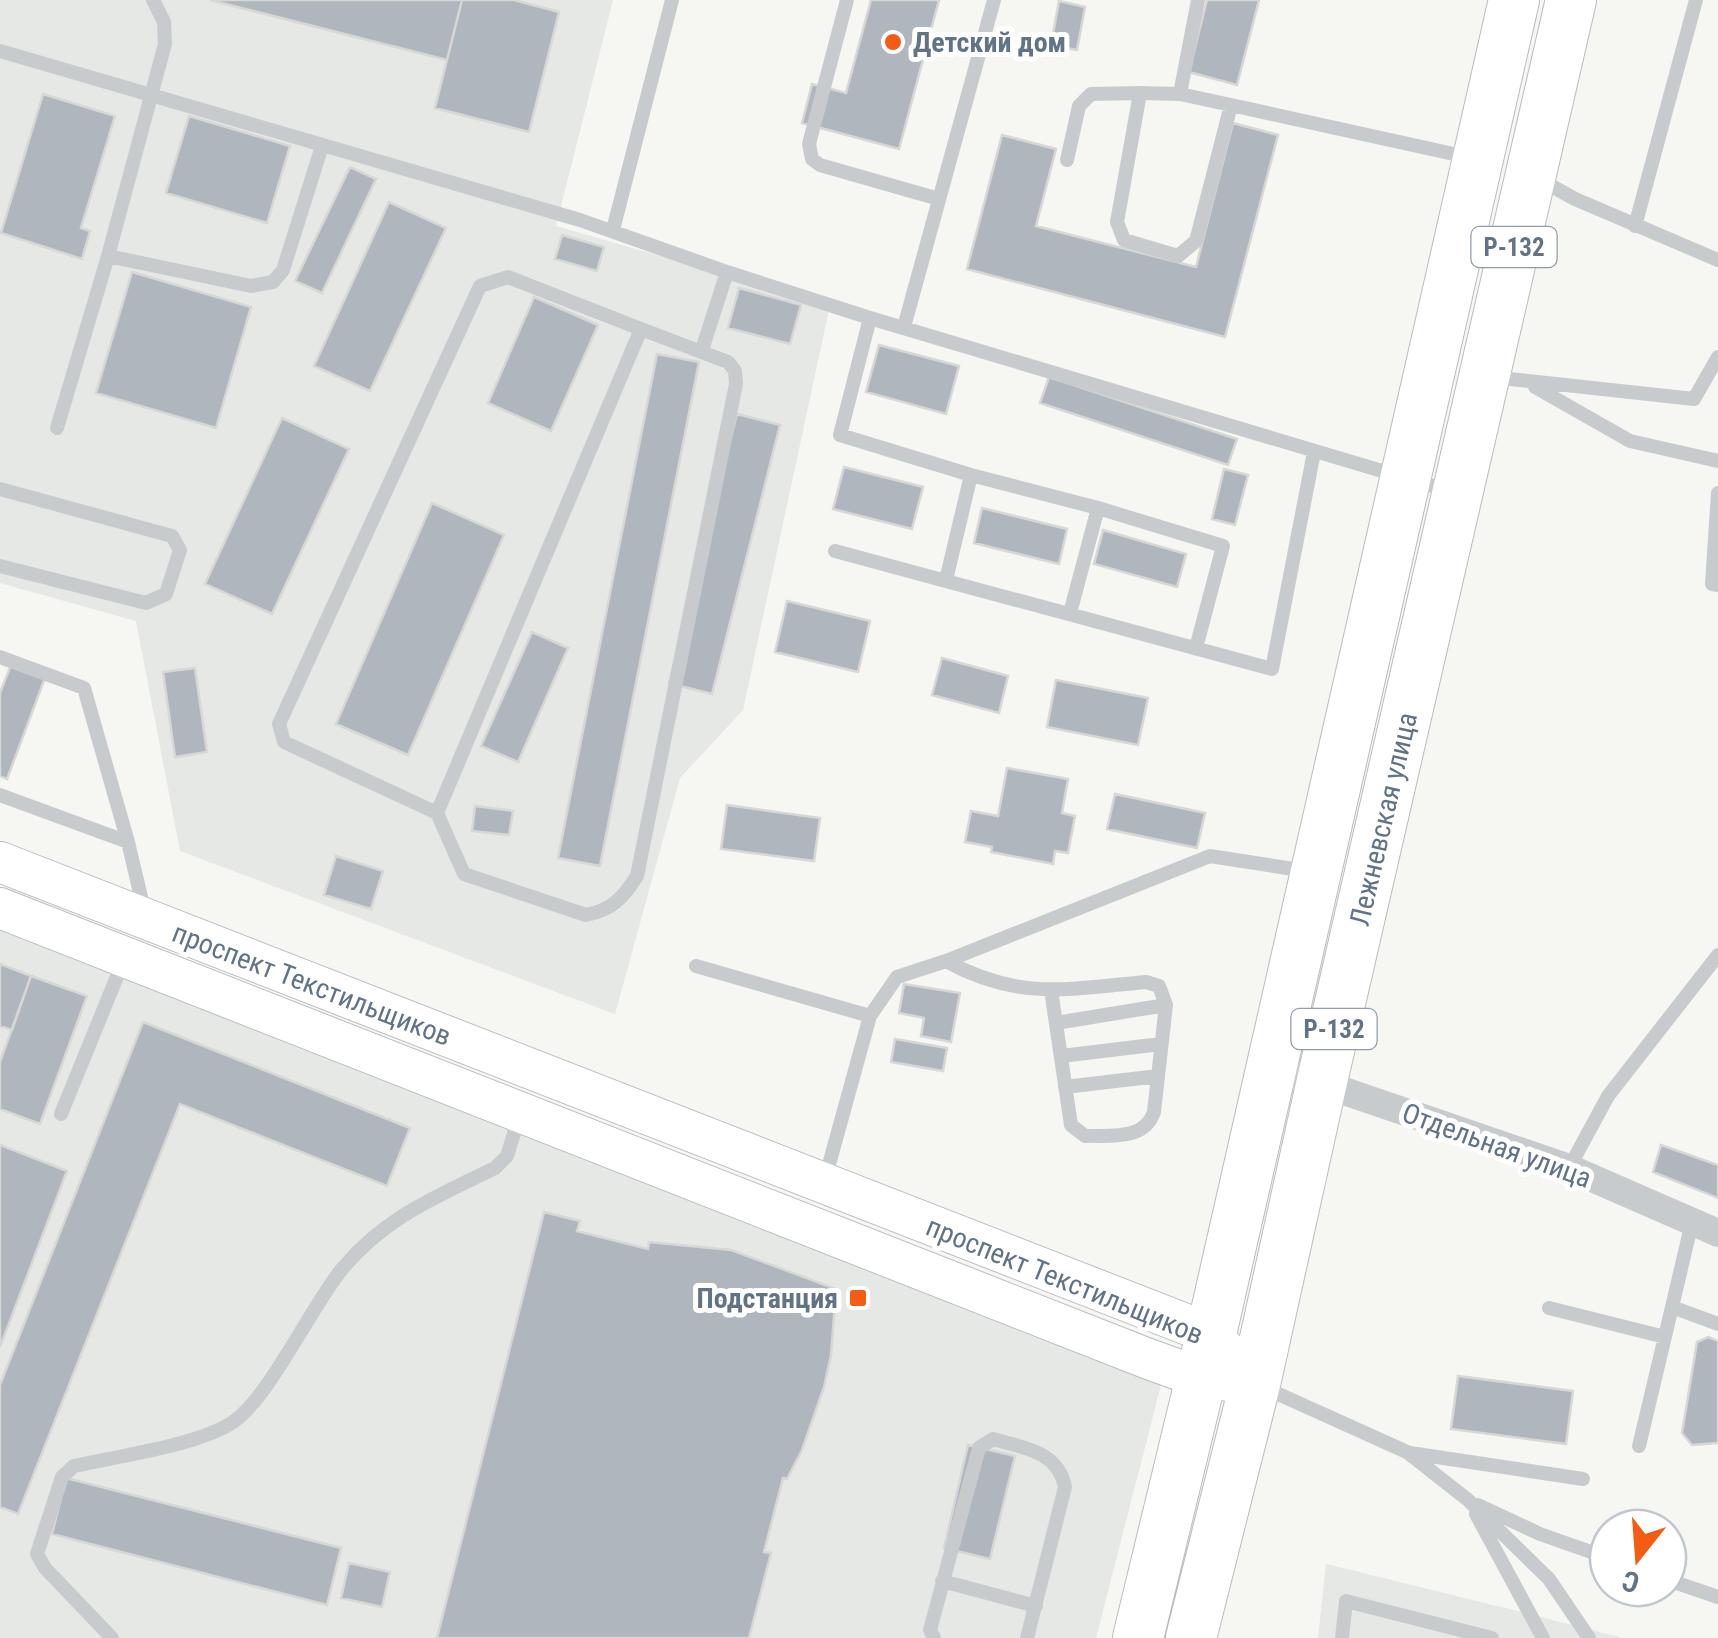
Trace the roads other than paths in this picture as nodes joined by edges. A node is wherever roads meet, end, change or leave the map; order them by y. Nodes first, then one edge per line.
1 (153, 0) edge
2 (671, 0) edge
3 (847, 0) edge
4 (994, 0) edge
5 (1198, 0) edge
6 (1514, 0) edge
7 (1571, 0) edge
8 (1696, 0) edge
9 (0, 51) edge
10 (1140, 93) junction
11 (152, 94) junction
12 (1180, 94) junction
13 (1231, 105) junction
14 (322, 146) junction
15 (1067, 160) dead end
16 (1478, 160) junction
17 (1531, 174) junction
18 (939, 199) junction
19 (1635, 226) junction
20 (613, 230) junction
21 (108, 256) junction
22 (1718, 260) edge
23 (727, 272) junction
24 (870, 318) junction
25 (904, 327) junction
26 (640, 329) junction
27 (702, 350) junction
28 (1718, 357) edge
29 (1506, 379) junction
30 (57, 428) dead end
31 (1314, 452) junction
32 (1718, 460) edge
33 (971, 475) junction
34 (1406, 478) junction
35 (0, 489) edge
36 (1718, 493) edge
37 (1459, 494) junction
38 (1098, 508) junction
39 (835, 550) dead end
40 (0, 566) edge
41 (946, 580) junction
42 (1718, 585) edge
43 (1070, 613) junction
44 (1196, 648) junction
45 (0, 657) edge
46 (0, 795) edge
47 (437, 813) junction
48 (128, 842) junction
49 (0, 862) edge
50 (1314, 872) junction
51 (0, 908) edge
52 (146, 919) junction
53 (1718, 955) edge
54 (125, 956) junction
55 (946, 961) junction
56 (696, 966) dead end
57 (1051, 990) junction
58 (1166, 1004) junction
59 (870, 1016) junction
60 (1056, 1024) junction
61 (1161, 1044) junction
62 (1061, 1056) junction
63 (1272, 1066) junction
64 (1158, 1076) junction
65 (1322, 1081) junction
66 (1065, 1088) junction
67 (520, 1113) junction
68 (61, 1114) dead end
69 (1569, 1168) junction
70 (823, 1184) junction
71 (1705, 1228) edge
72 (1672, 1307) junction
73 (1549, 1308) dead end
74 (1718, 1324) edge
75 (1665, 1337) junction
76 (1206, 1356) junction
77 (1255, 1384) junction
78 (1639, 1446) dead end
79 (1407, 1452) junction
80 (1582, 1478) dead end
81 (1468, 1500) junction
82 (1588, 1551) edge
83 (942, 1581) junction
84 (1688, 1587) edge
85 (1718, 1597) edge
86 (1036, 1606) junction
87 (112, 1638) edge
88 (934, 1638) edge
89 (1027, 1638) edge
90 (1138, 1638) edge
91 (1191, 1638) edge
92 (1342, 1638) edge
93 (1492, 1638) edge
94 (1543, 1638) edge
95 (1590, 1638) edge

1 - 11 lane
2 - 20 lane
3 - 18 lane
4 - 18 lane
5 - 12 lane
6 - 16 highway, Лежневская улица / Р-132
7 - 17 highway, Лежневская улица / Р-132
8 - 19 lane
9 - 11 lane
10 - 12 lane
10 - 13 lane
10 - 15 lane
11 - 14 lane
11 - 21 lane
12 - 13 lane
13 - 16 lane
14 - 20 lane
14 - 21 lane
16 - 34 highway, Лежневская улица / Р-132
17 - 19 lane
17 - 29 highway, Лежневская улица / Р-132
18 - 25 lane
19 - 22 lane
20 - 23 lane
21 - 30 lane
23 - 24 lane
23 - 27 lane
24 - 25 lane
24 - 33 lane
25 - 31 lane
26 - 27 lane
26 - 47 lane
26 - 47 lane
27 - 47 lane
28 - 29 lane
29 - 32 lane
29 - 37 highway, Лежневская улица / Р-132
31 - 34 lane
31 - 44 lane
33 - 38 lane
33 - 41 lane
34 - 37 lane
34 - 50 highway, Лежневская улица / Р-132
35 - 40 lane
36 - 42 lane
37 - 65 highway, Лежневская улица / Р-132
38 - 43 lane
38 - 44 lane
39 - 41 lane
41 - 43 lane
43 - 44 lane
45 - 48 lane
46 - 48 lane
48 - 52 lane
49 - 52 main road, проспект Текстильщиков
50 - 55 lane
50 - 63 highway, Лежневская улица / Р-132
51 - 54 main road, проспект Текстильщиков
52 - 70 main road, проспект Текстильщиков
53 - 69 lane
54 - 67 main road, проспект Текстильщиков
54 - 68 lane
55 - 57 lane
55 - 59 lane
56 - 59 lane
57 - 58 lane
57 - 60 lane
58 - 60 lane
58 - 61 lane
59 - 70 lane
60 - 62 lane
61 - 62 lane
61 - 64 lane
62 - 66 lane
63 - 65 street, Отдельная улица
63 - 76 highway, Лежневская улица / Р-132
64 - 66 lane
64 - 66 lane
65 - 69 street, Отдельная улица
65 - 77 highway, Лежневская улица / Р-132
67 - 76 main road, проспект Текстильщиков
67 - 87 lane
69 - 71 street, Отдельная улица
70 - 76 main road, проспект Текстильщиков
71 - 72 lane
72 - 74 lane
72 - 75 lane
73 - 75 lane
75 - 78 lane
76 - 77 main road, проспект Текстильщиков
76 - 90 highway, Лежневская улица / Р-132
77 - 79 lane
77 - 91 highway, Лежневская улица / Р-132
79 - 80 lane
79 - 81 lane
81 - 82 lane
81 - 94 lane
81 - 95 lane
83 - 86 lane
83 - 86 lane
83 - 88 lane
84 - 85 lane
86 - 89 lane
92 - 93 lane

